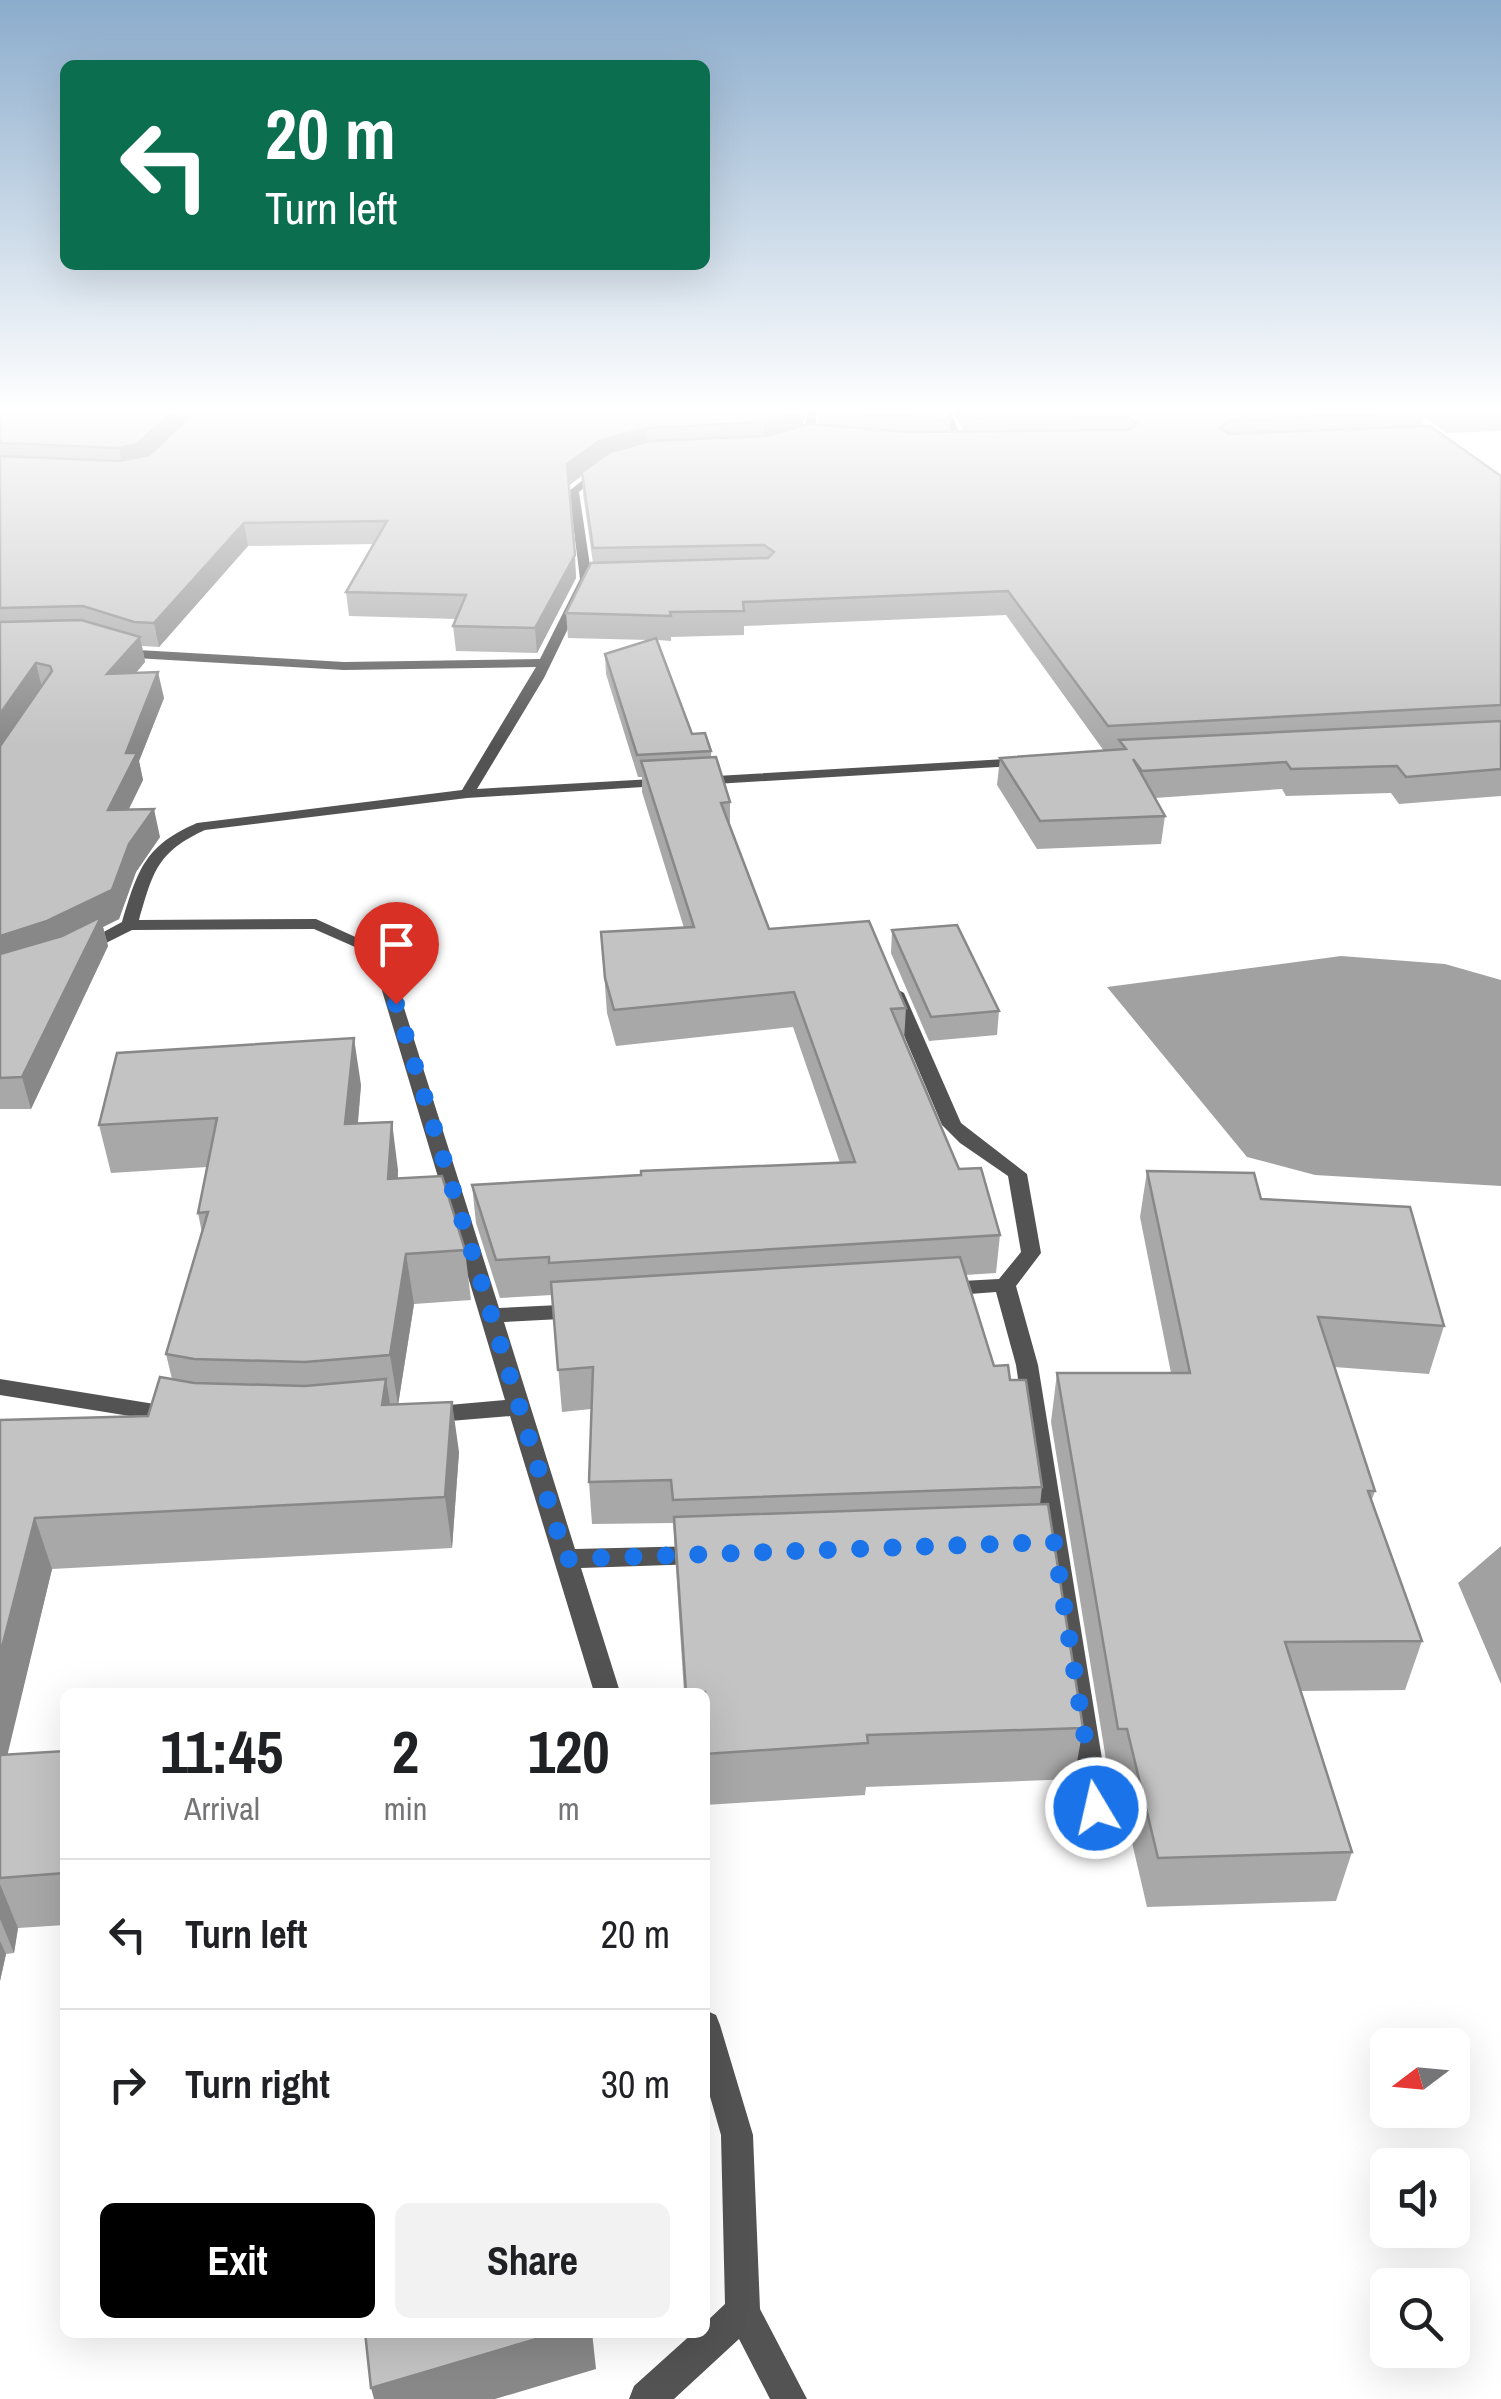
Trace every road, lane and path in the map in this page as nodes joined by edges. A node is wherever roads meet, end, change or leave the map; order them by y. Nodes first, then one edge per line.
1 (578, 522) edge
2 (115, 641) edge
3 (544, 663) junction
4 (1036, 762) edge
5 (467, 794) junction
6 (129, 925) junction
7 (62, 958) edge
8 (886, 972) edge
9 (1005, 1285) junction
10 (926, 1290) edge
11 (610, 1309) edge
12 (491, 1316) junction
13 (0, 1388) edge
14 (519, 1407) junction
15 (408, 1416) edge
16 (189, 1418) edge
17 (722, 1554) edge
18 (566, 1559) junction
19 (606, 1688) edge
20 (1096, 1808) dead end
21 (710, 2042) edge
22 (743, 2312) junction
23 (647, 2399) edge
24 (789, 2399) edge

1 - 3 street
2 - 3 street
3 - 5 street
4 - 5 street
5 - 6 street
6 - 7 street
6 - 12 street
8 - 9 street
9 - 10 street
9 - 20 street
11 - 12 street
12 - 14 street
13 - 16 street
14 - 15 street
14 - 18 street
17 - 18 street
18 - 19 street
21 - 22 street
22 - 23 street
22 - 24 street

